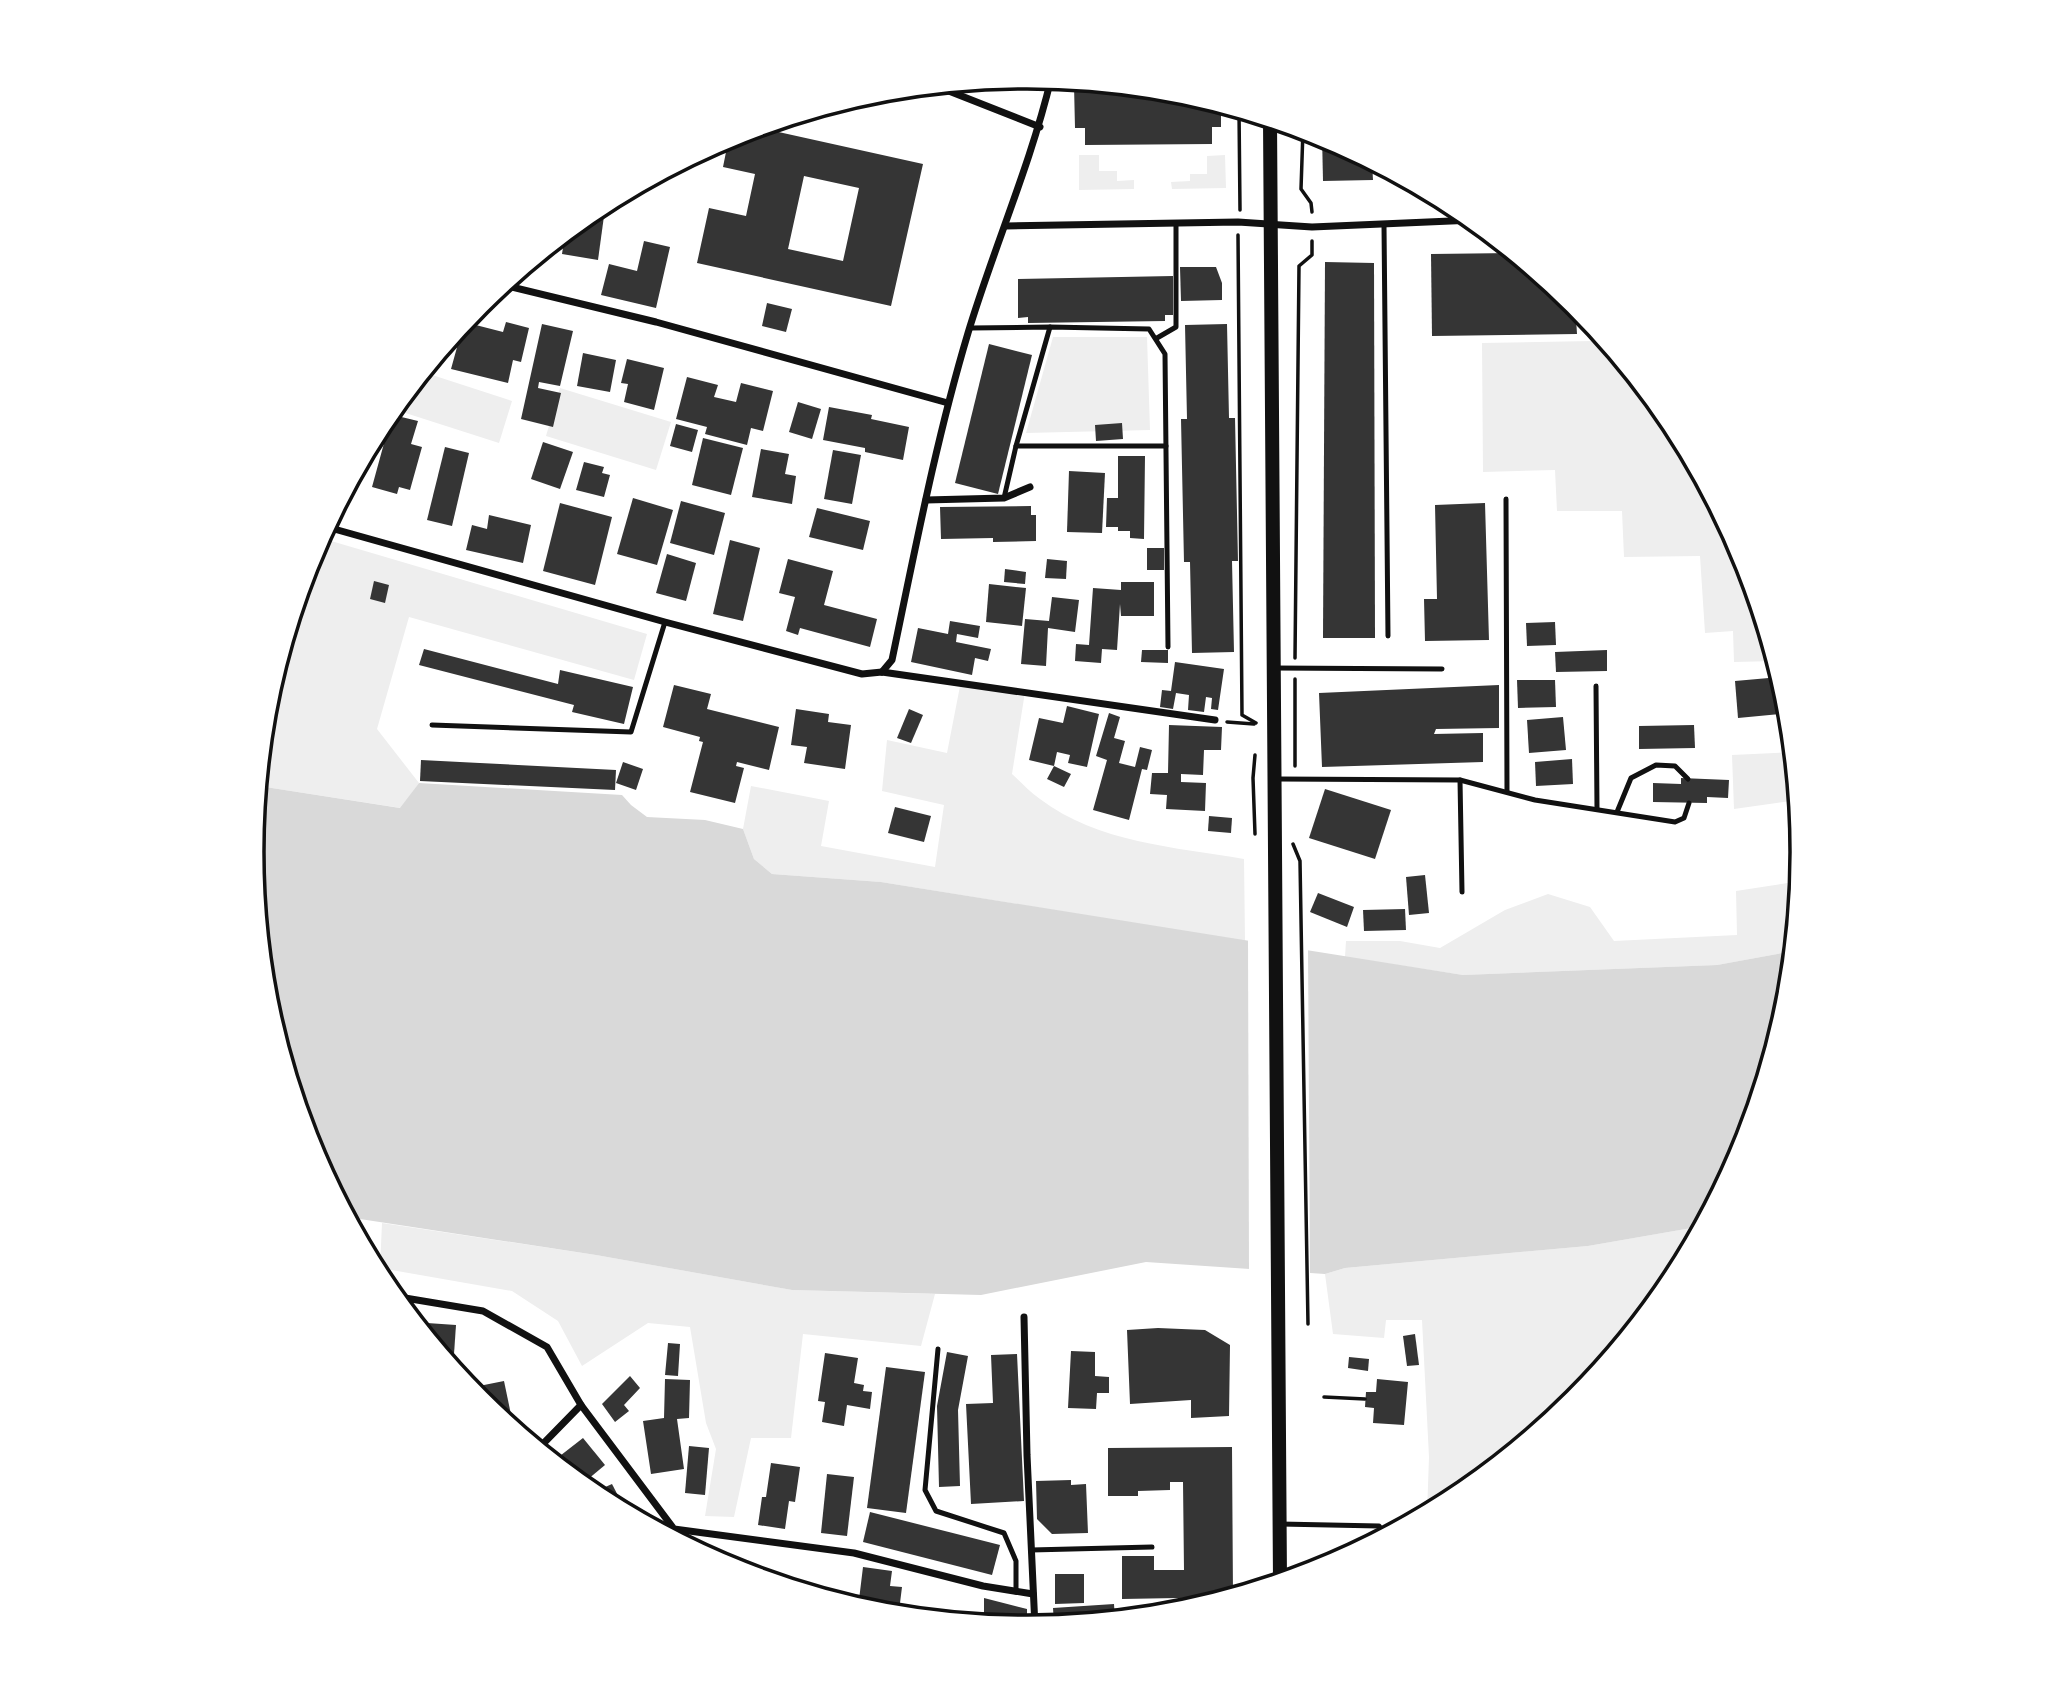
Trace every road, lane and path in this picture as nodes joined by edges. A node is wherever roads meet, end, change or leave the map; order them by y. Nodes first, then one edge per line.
1 (1049, 90) edge
2 (955, 93) edge
3 (1239, 119) edge
4 (1040, 127) junction
5 (1270, 129) edge
6 (1303, 141) edge
7 (1456, 221) edge
8 (1238, 222) junction
9 (1176, 224) junction
10 (1271, 225) junction
11 (1384, 225) junction
12 (1006, 226) junction
13 (1312, 227) junction
14 (515, 288) edge
15 (1050, 327) junction
16 (970, 328) junction
17 (1157, 338) junction
18 (948, 403) junction
19 (1016, 446) junction
20 (1166, 446) junction
21 (1030, 487) dead end
22 (1004, 498) junction
23 (1506, 499) dead end
24 (926, 500) junction
25 (336, 530) edge
26 (665, 622) junction
27 (1388, 636) dead end
28 (1168, 647) dead end
29 (1274, 668) junction
30 (1295, 669) junction
31 (1442, 669) dead end
32 (882, 672) junction
33 (1596, 685) dead end
34 (1215, 720) joint
35 (432, 725) dead end
36 (1255, 751) dead end
37 (1275, 779) junction
38 (1688, 779) dead end
39 (1295, 780) junction
40 (1460, 780) junction
41 (1507, 792) junction
42 (1689, 803) dead end
43 (1597, 809) junction
44 (1616, 812) junction
45 (1293, 842) dead end
46 (1256, 844) dead end
47 (1462, 892) dead end
48 (409, 1299) edge
49 (1024, 1317) dead end
50 (1308, 1324) dead end
51 (938, 1349) dead end
52 (1324, 1397) dead end
53 (1365, 1399) dead end
54 (580, 1405) junction
55 (544, 1443) edge
56 (1280, 1524) junction
57 (673, 1528) edge
58 (1381, 1528) edge
59 (676, 1529) edge
60 (1152, 1547) dead end
61 (1031, 1550) junction
62 (1280, 1572) edge
63 (1016, 1592) junction
64 (1032, 1594) junction
65 (1034, 1616) edge

1 - 4 street
2 - 4 street
3 - 8 path
4 - 12 street
5 - 10 main road
6 - 13 path
7 - 11 street
8 - 9 street
8 - 10 street
8 - 34 path
9 - 12 street
9 - 17 lane
10 - 13 street
10 - 29 main road
11 - 13 street
11 - 27 lane
12 - 16 street
13 - 30 path
14 - 18 street
15 - 16 lane
15 - 17 lane
15 - 19 lane
16 - 18 street
17 - 20 lane
18 - 24 street
19 - 20 lane
19 - 22 lane
20 - 28 lane
21 - 22 street
22 - 24 street
23 - 41 lane
24 - 32 street
25 - 26 street
26 - 32 street
26 - 35 lane
29 - 30 lane
29 - 37 main road
30 - 31 lane
30 - 39 path
32 - 34 street
33 - 43 lane
36 - 46 path
37 - 39 lane
37 - 56 main road
38 - 44 lane
39 - 40 lane
40 - 41 lane
40 - 47 lane
41 - 43 lane
42 - 44 lane
43 - 44 lane
45 - 50 path
48 - 54 street
49 - 61 street
51 - 63 lane
52 - 53 path
54 - 55 street
54 - 57 street
56 - 58 lane
56 - 62 main road
59 - 63 street
60 - 61 lane
61 - 64 street
63 - 64 street
64 - 65 street

